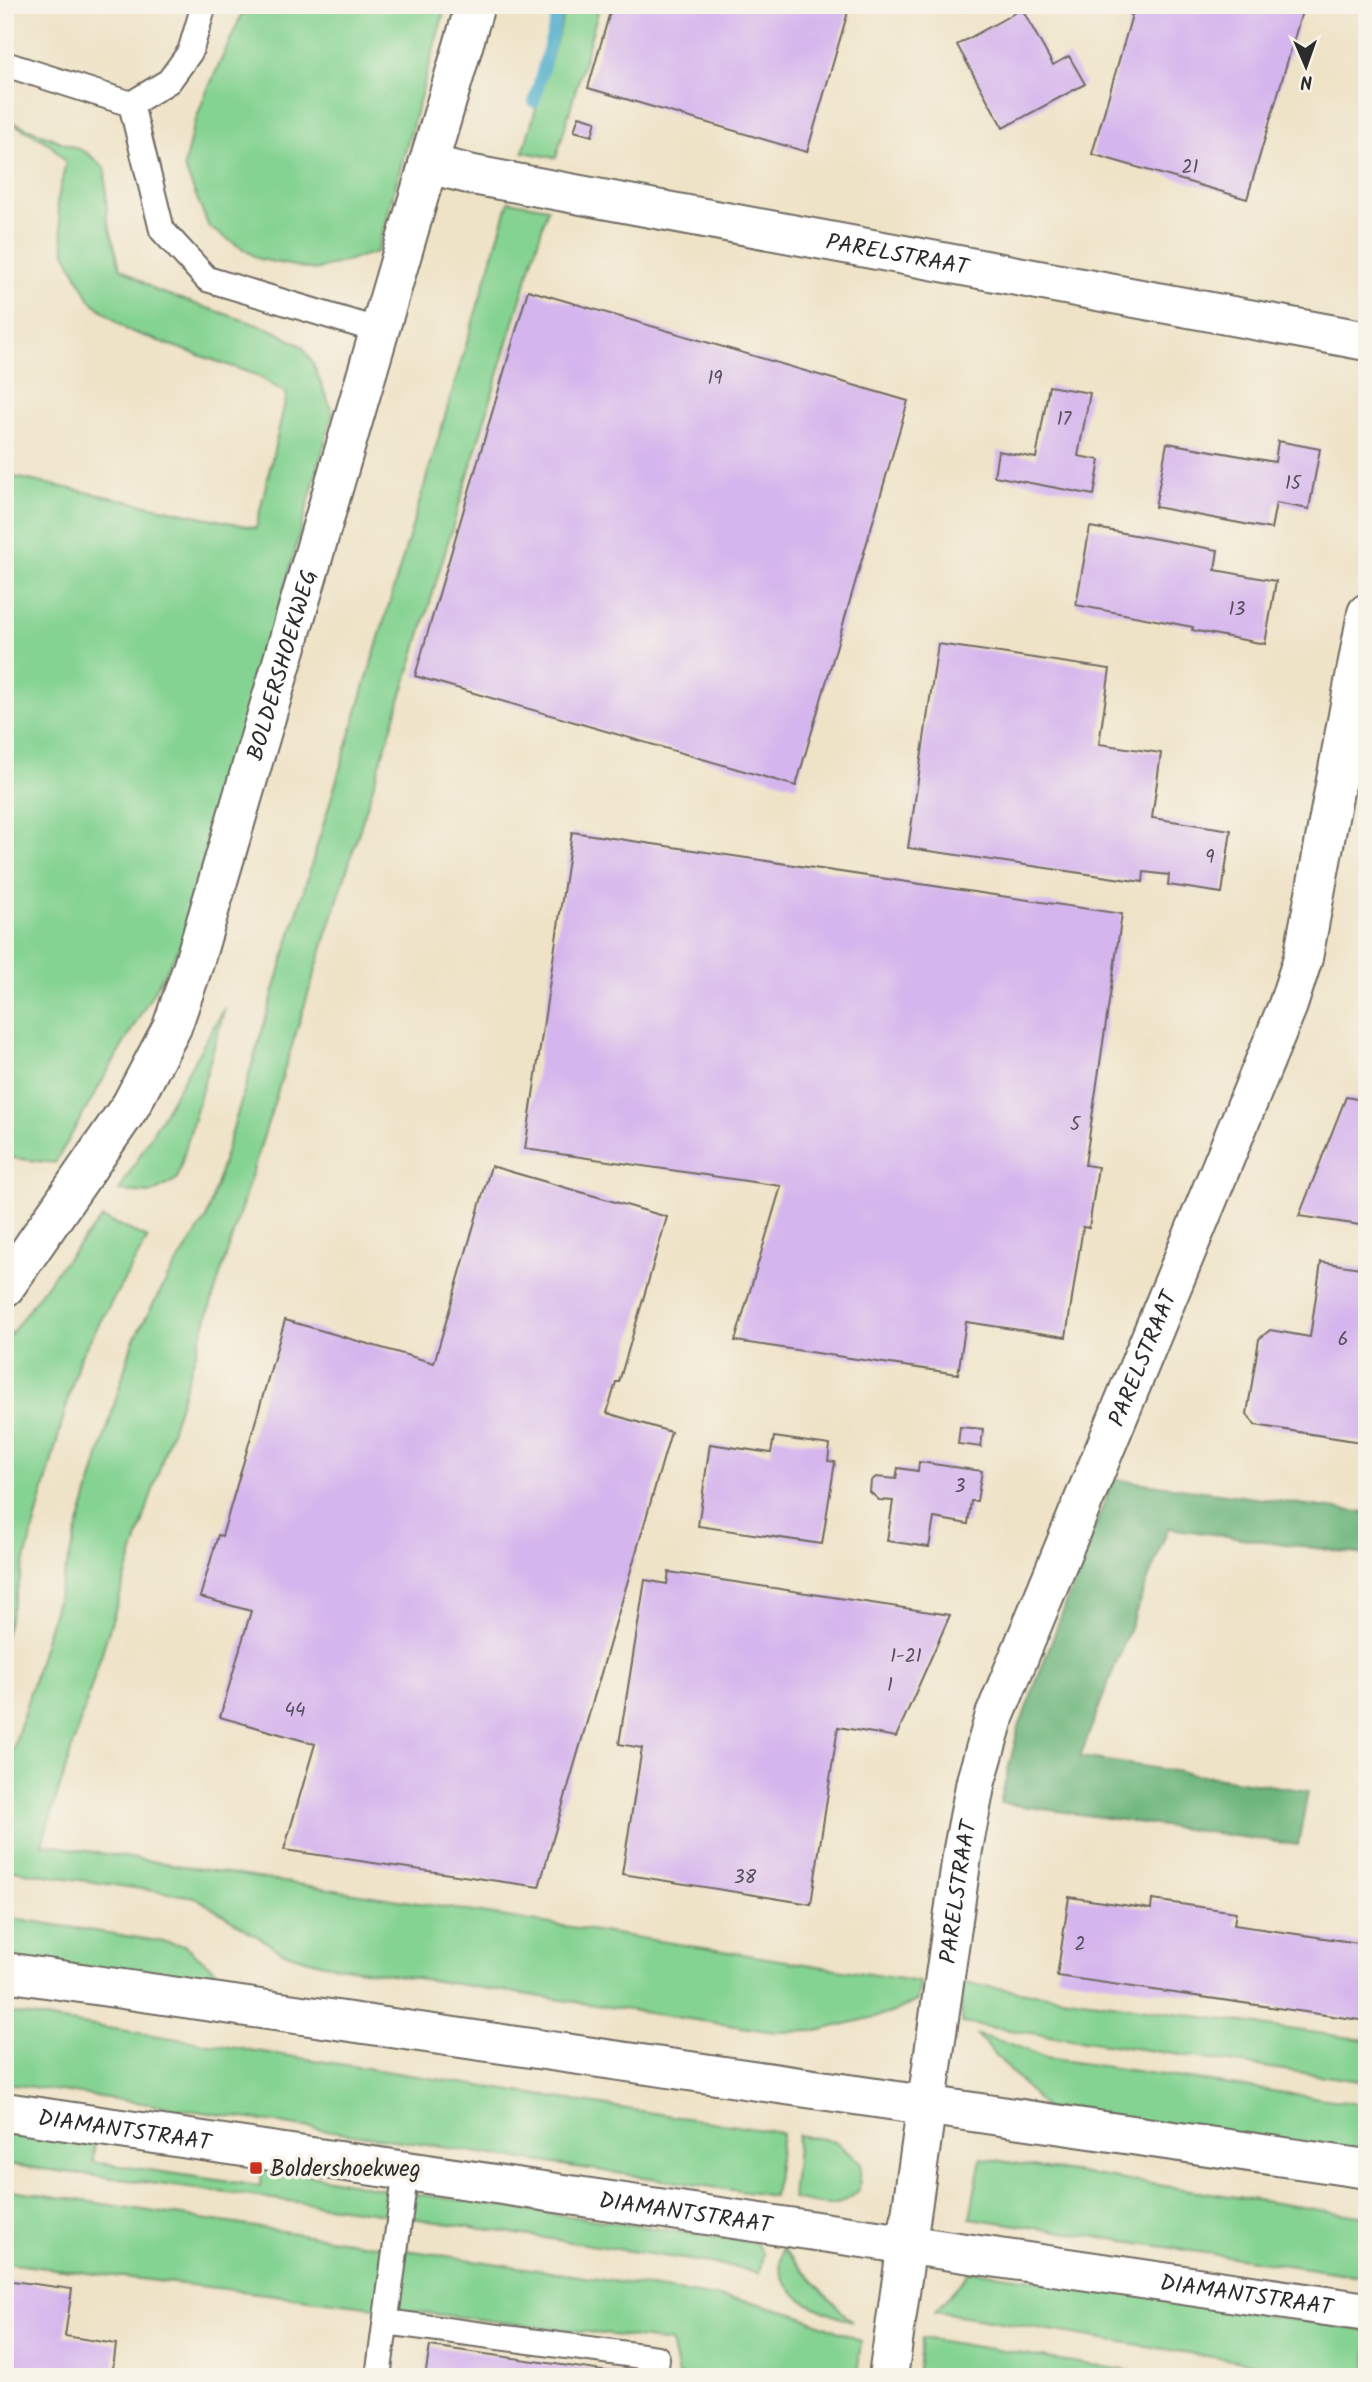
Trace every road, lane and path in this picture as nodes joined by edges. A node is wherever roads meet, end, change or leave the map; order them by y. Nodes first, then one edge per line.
1 (204, 5) edge
2 (475, 5) edge
3 (5, 64) edge
4 (131, 103) junction
5 (428, 164) junction
6 (380, 331) junction
7 (1367, 341) edge
8 (1367, 613) edge
9 (5, 1287) edge
10 (5, 1972) edge
11 (926, 2104) junction
12 (5, 2112) edge
13 (1367, 2169) edge
14 (407, 2170) junction
15 (907, 2244) junction
16 (1367, 2312) edge
17 (386, 2322) junction
18 (378, 2377) edge
19 (655, 2377) edge
20 (888, 2377) edge

1 - 4 lane
2 - 5 street, BOLDERSHOEKWEG
3 - 4 lane
4 - 6 lane
5 - 6 street, BOLDERSHOEKWEG
5 - 7 street, PARELSTRAAT
6 - 9 street, BOLDERSHOEKWEG
8 - 11 street, PARELSTRAAT
10 - 11 street
11 - 13 street
11 - 15 street, PARELSTRAAT
12 - 14 street, DIAMANTSTRAAT
14 - 15 street, DIAMANTSTRAAT
14 - 17 lane
15 - 16 street, DIAMANTSTRAAT
15 - 20 street, PARELSTRAAT
17 - 18 lane
17 - 19 lane

